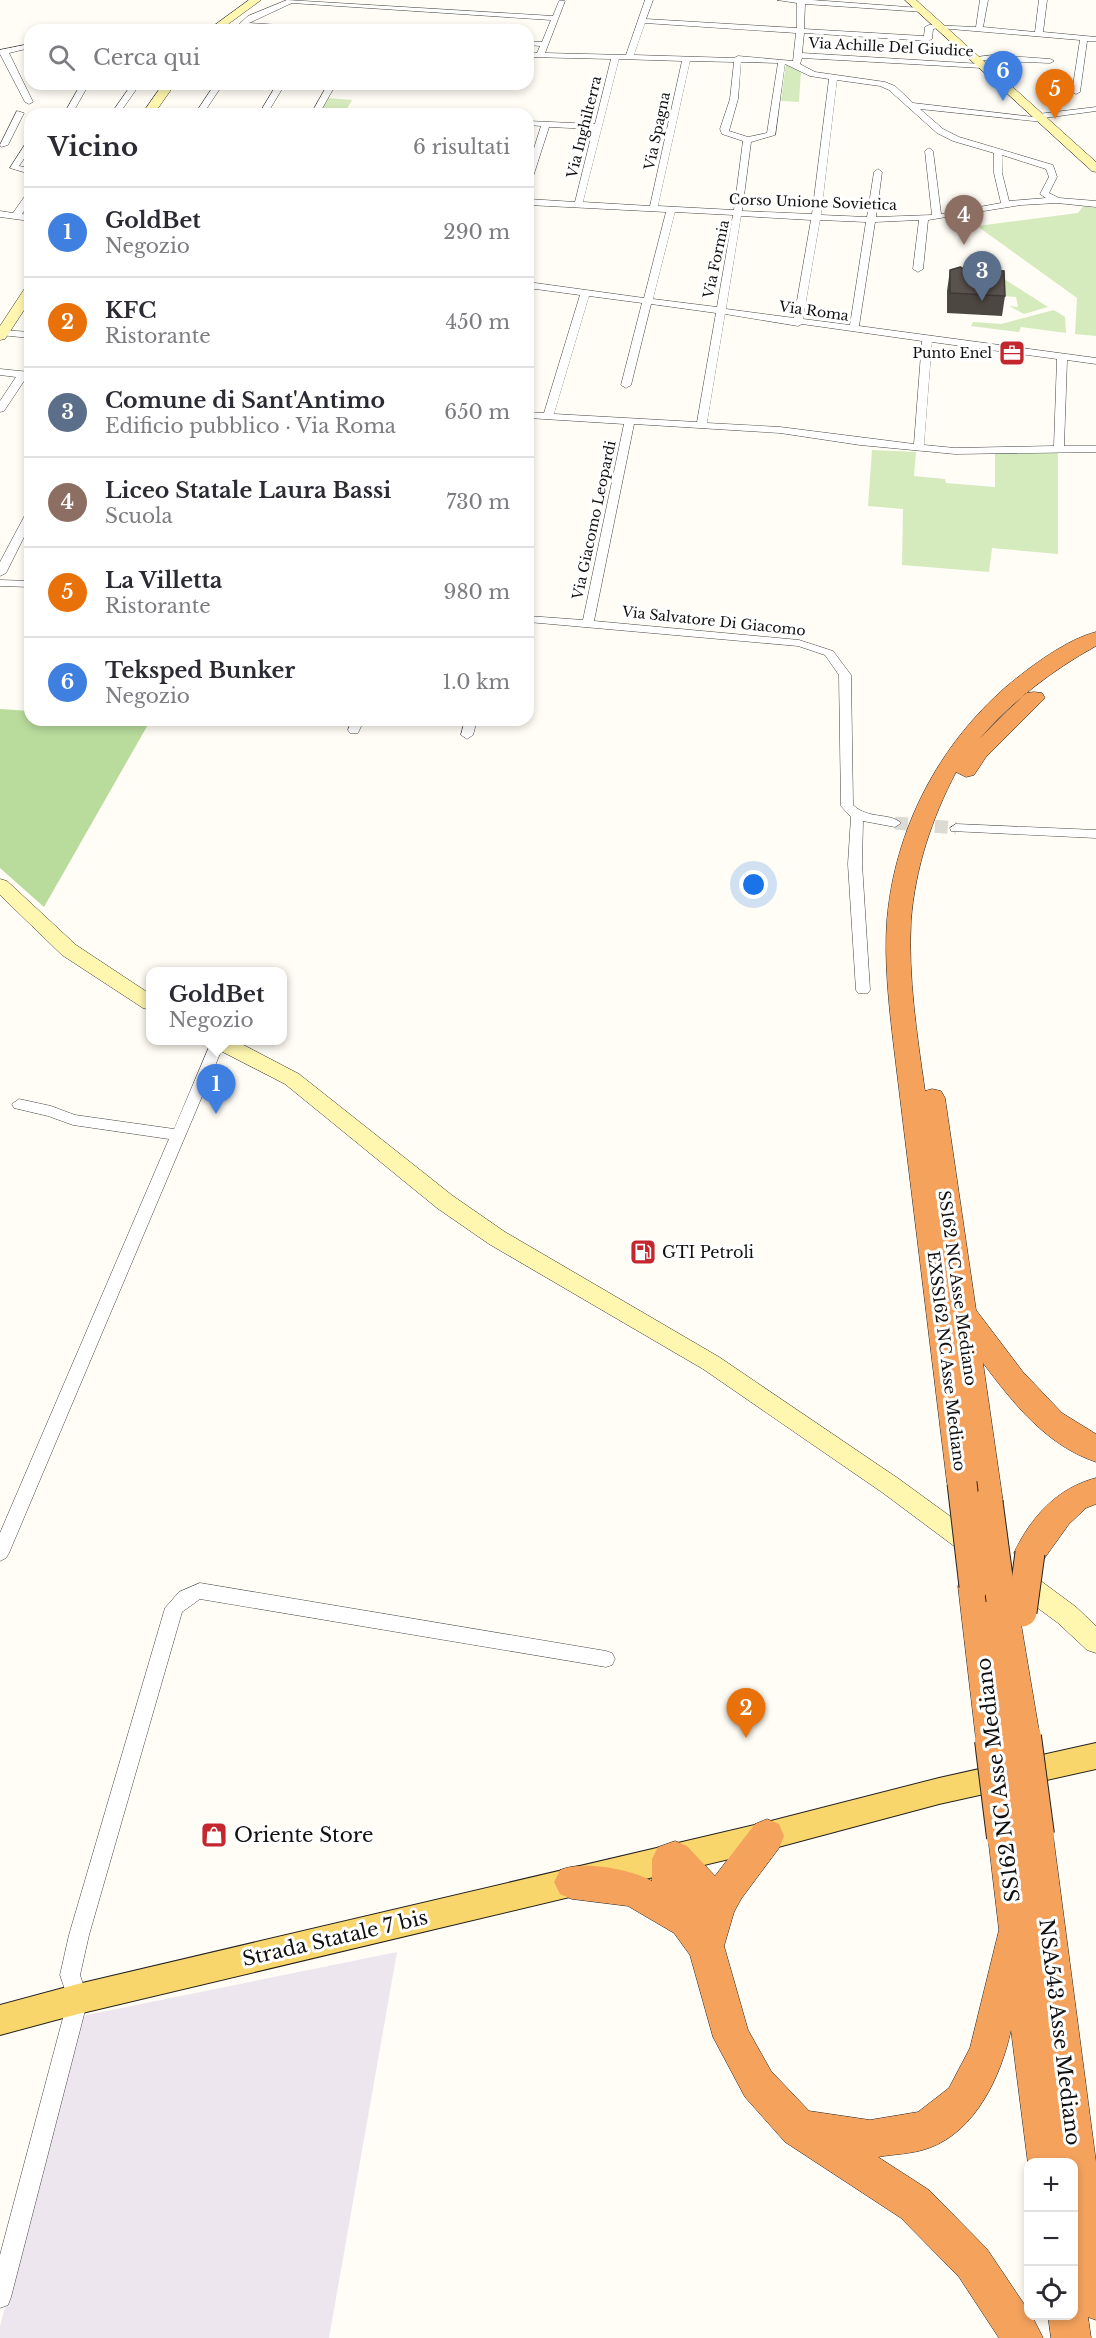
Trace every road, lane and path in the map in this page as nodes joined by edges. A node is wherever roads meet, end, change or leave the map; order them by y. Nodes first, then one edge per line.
1 (256, 0) edge
2 (292, 0) edge
3 (649, 0) edge
4 (781, 0) edge
5 (910, 0) edge
6 (984, 0) edge
7 (1043, 0) edge
8 (801, 1) edge
9 (562, 3) dead end
10 (921, 10) junction
11 (554, 18) junction
12 (642, 21) junction
13 (222, 24) edge
14 (244, 24) edge
15 (939, 26) junction
16 (980, 29) junction
17 (801, 30) junction
18 (1039, 33) junction
19 (1084, 38) junction
20 (1096, 39) edge
21 (534, 43) edge
22 (544, 44) junction
23 (1020, 45) junction
24 (24, 47) edge
25 (2, 52) edge
26 (798, 55) junction
27 (534, 56) edge
28 (540, 56) junction
29 (616, 56) junction
30 (630, 56) junction
31 (687, 57) junction
32 (738, 58) junction
33 (782, 61) junction
34 (1050, 61) dead end
35 (978, 62) junction
36 (796, 66) junction
37 (833, 79) junction
38 (82, 90) edge
39 (132, 90) edge
40 (165, 90) edge
41 (215, 90) edge
42 (277, 90) edge
43 (329, 90) edge
44 (1076, 92) dead end
45 (29, 102) dead end
46 (910, 105) junction
47 (71, 108) edge
48 (119, 108) edge
49 (152, 108) edge
50 (203, 108) edge
51 (267, 108) edge
52 (318, 108) edge
53 (1096, 109) edge
54 (20, 113) dead end
55 (1040, 118) junction
56 (534, 123) edge
57 (546, 124) junction
58 (598, 127) junction
59 (747, 140) junction
60 (16, 145) edge
61 (929, 150) dead end
62 (998, 152) junction
63 (534, 161) edge
64 (1096, 168) edge
65 (24, 170) edge
66 (878, 172) dead end
67 (1057, 200) junction
68 (534, 202) edge
69 (24, 204) edge
70 (1096, 204) edge
71 (1006, 205) junction
72 (578, 206) junction
73 (653, 210) junction
74 (671, 210) junction
75 (740, 213) junction
76 (0, 214) edge
77 (16, 216) junction
78 (24, 217) edge
79 (937, 217) junction
80 (816, 218) junction
81 (924, 218) junction
82 (870, 220) junction
83 (918, 269) dead end
84 (534, 288) edge
85 (585, 293) junction
86 (24, 300) edge
87 (646, 302) junction
88 (720, 310) junction
89 (798, 323) junction
90 (854, 330) junction
91 (1, 334) edge
92 (24, 334) edge
93 (927, 339) junction
94 (1062, 356) junction
95 (1096, 361) edge
96 (0, 372) edge
97 (24, 374) edge
98 (24, 378) edge
99 (627, 385) dead end
100 (0, 409) edge
101 (534, 416) edge
102 (548, 417) junction
103 (630, 422) junction
104 (701, 426) junction
105 (919, 448) junction
106 (1059, 449) junction
107 (1096, 449) edge
108 (24, 527) edge
109 (0, 573) edge
110 (0, 583) edge
111 (24, 584) edge
112 (534, 620) edge
113 (588, 624) junction
114 (1096, 638) edge
115 (1096, 654) edge
116 (469, 726) edge
117 (467, 735) dead end
118 (968, 751) junction
119 (857, 816) junction
120 (895, 823) tunnel mouth
121 (956, 828) tunnel mouth
122 (1096, 834) edge
123 (0, 885) edge
124 (863, 990) dead end
125 (146, 999) edge
126 (215, 1045) edge
127 (225, 1045) edge
128 (19, 1104) dead end
129 (178, 1135) junction
130 (961, 1313) junction
131 (1096, 1449) edge
132 (962, 1483) joint
133 (1096, 1491) edge
134 (0, 1552) edge
135 (999, 1600) junction
136 (1096, 1642) edge
137 (606, 1659) dead end
138 (1008, 1739) junction
139 (1096, 1756) edge
140 (767, 1836) junction
141 (1020, 1836) junction
142 (673, 1858) junction
143 (572, 1882) junction
144 (702, 1926) junction
145 (1016, 1934) junction
146 (78, 1999) junction
147 (0, 2020) edge
148 (800, 2128) junction
149 (1046, 2158) edge
150 (0, 2297) edge
151 (1096, 2300) edge
152 (1069, 2320) edge
153 (1023, 2338) edge
154 (1071, 2338) edge

1 - 13 street
2 - 11 street
2 - 14 street
3 - 12 street
4 - 8 street
5 - 10 street
6 - 16 street
7 - 18 street
8 - 10 street
8 - 17 street
9 - 11 street
10 - 15 street
11 - 22 street
12 - 17 street
12 - 30 street
15 - 16 street
15 - 17 street
15 - 35 street
16 - 23 street
17 - 26 street
18 - 19 street
18 - 23 street
19 - 20 street
19 - 44 street
21 - 22 street
22 - 28 street
23 - 34 street
23 - 35 street, Via Achille Del Giudice
24 - 25 street
25 - 45 street
26 - 35 street, Via Achille Del Giudice
26 - 36 street
27 - 28 street
28 - 29 street
29 - 30 street
29 - 58 street, Via Inghilterra
30 - 31 street
31 - 32 street
31 - 73 street, Via Spagna
32 - 33 street
32 - 59 street
33 - 36 street
33 - 59 street
35 - 55 street
36 - 37 street
37 - 46 street
37 - 80 street
38 - 47 street
39 - 48 street
40 - 49 street
41 - 50 street
42 - 51 street
43 - 52 street
46 - 55 street
46 - 62 street
53 - 55 street
54 - 60 street
55 - 64 street
56 - 57 street
57 - 58 street
57 - 63 street
58 - 72 street, Via Inghilterra
59 - 75 street, Via Formia
60 - 65 street
61 - 79 street
62 - 67 street
62 - 71 street
66 - 82 street
67 - 70 street, Corso Unione Sovietica
67 - 71 street, Corso Unione Sovietica
68 - 72 street, Corso Unione Sovietica
69 - 77 street
71 - 79 street, Corso Unione Sovietica
72 - 73 street, Corso Unione Sovietica
73 - 74 street, Corso Unione Sovietica
74 - 75 street, Corso Unione Sovietica
74 - 87 street
75 - 80 street, Corso Unione Sovietica
75 - 88 street, Via Formia
76 - 77 street
77 - 78 street
79 - 81 street, Corso Unione Sovietica
80 - 82 street, Corso Unione Sovietica
80 - 89 street
81 - 82 street, Corso Unione Sovietica
81 - 83 street
82 - 90 street
84 - 85 street, Via Roma
85 - 87 street, Via Roma
85 - 102 street
86 - 91 street
87 - 88 street, Via Roma
87 - 99 street
88 - 89 street, Via Roma
88 - 104 street, Via Formia
89 - 90 street, Via Roma
90 - 93 street, Via Roma
91 - 92 street
93 - 94 street, Via Roma
93 - 105 street
94 - 95 street, Via Roma
94 - 106 street
96 - 97 street
98 - 100 street
101 - 102 street
102 - 103 street
103 - 104 street
103 - 113 street, Via Giacomo Leopardi
104 - 105 street
105 - 106 street
106 - 107 street
108 - 109 street
110 - 111 street
112 - 113 street, Via Salvatore Di Giacomo
113 - 119 street, Via Salvatore Di Giacomo
114 - 118 highway
115 - 118 highway
116 - 117 street
118 - 130 highway, SS162 NC Asse Mediano
118 - 132 highway, EXSS162 NC Asse Mediano
119 - 120 street
119 - 124 street
121 - 122 street
123 - 125 street
126 - 129 street
127 - 136 street
128 - 129 street
129 - 134 street
130 - 131 highway
130 - 135 highway, SS162 NC Asse Mediano, bridge
132 - 135 highway, SS162 NC Asse Mediano, bridge
133 - 135 highway, bridge
135 - 138 highway, SS162 NC Asse Mediano
135 - 138 highway, SS162 NC Asse Mediano
137 - 146 street
138 - 141 highway, SS162 NC Asse Mediano, bridge
139 - 140 main road, Strada Statale 7 bis
140 - 142 main road, Strada Statale 7 bis
140 - 144 highway
141 - 145 highway, SS162 NC Asse Mediano
141 - 151 highway, NSA543 Asse Mediano
142 - 143 main road, Strada Statale 7 bis
142 - 144 highway
143 - 144 highway
143 - 146 main road, Strada Statale 7 bis
144 - 148 highway
145 - 148 highway
145 - 149 highway, NSA543 Asse Mediano
146 - 147 main road, Strada Statale 7 bis
146 - 150 street
148 - 153 highway
152 - 154 highway

